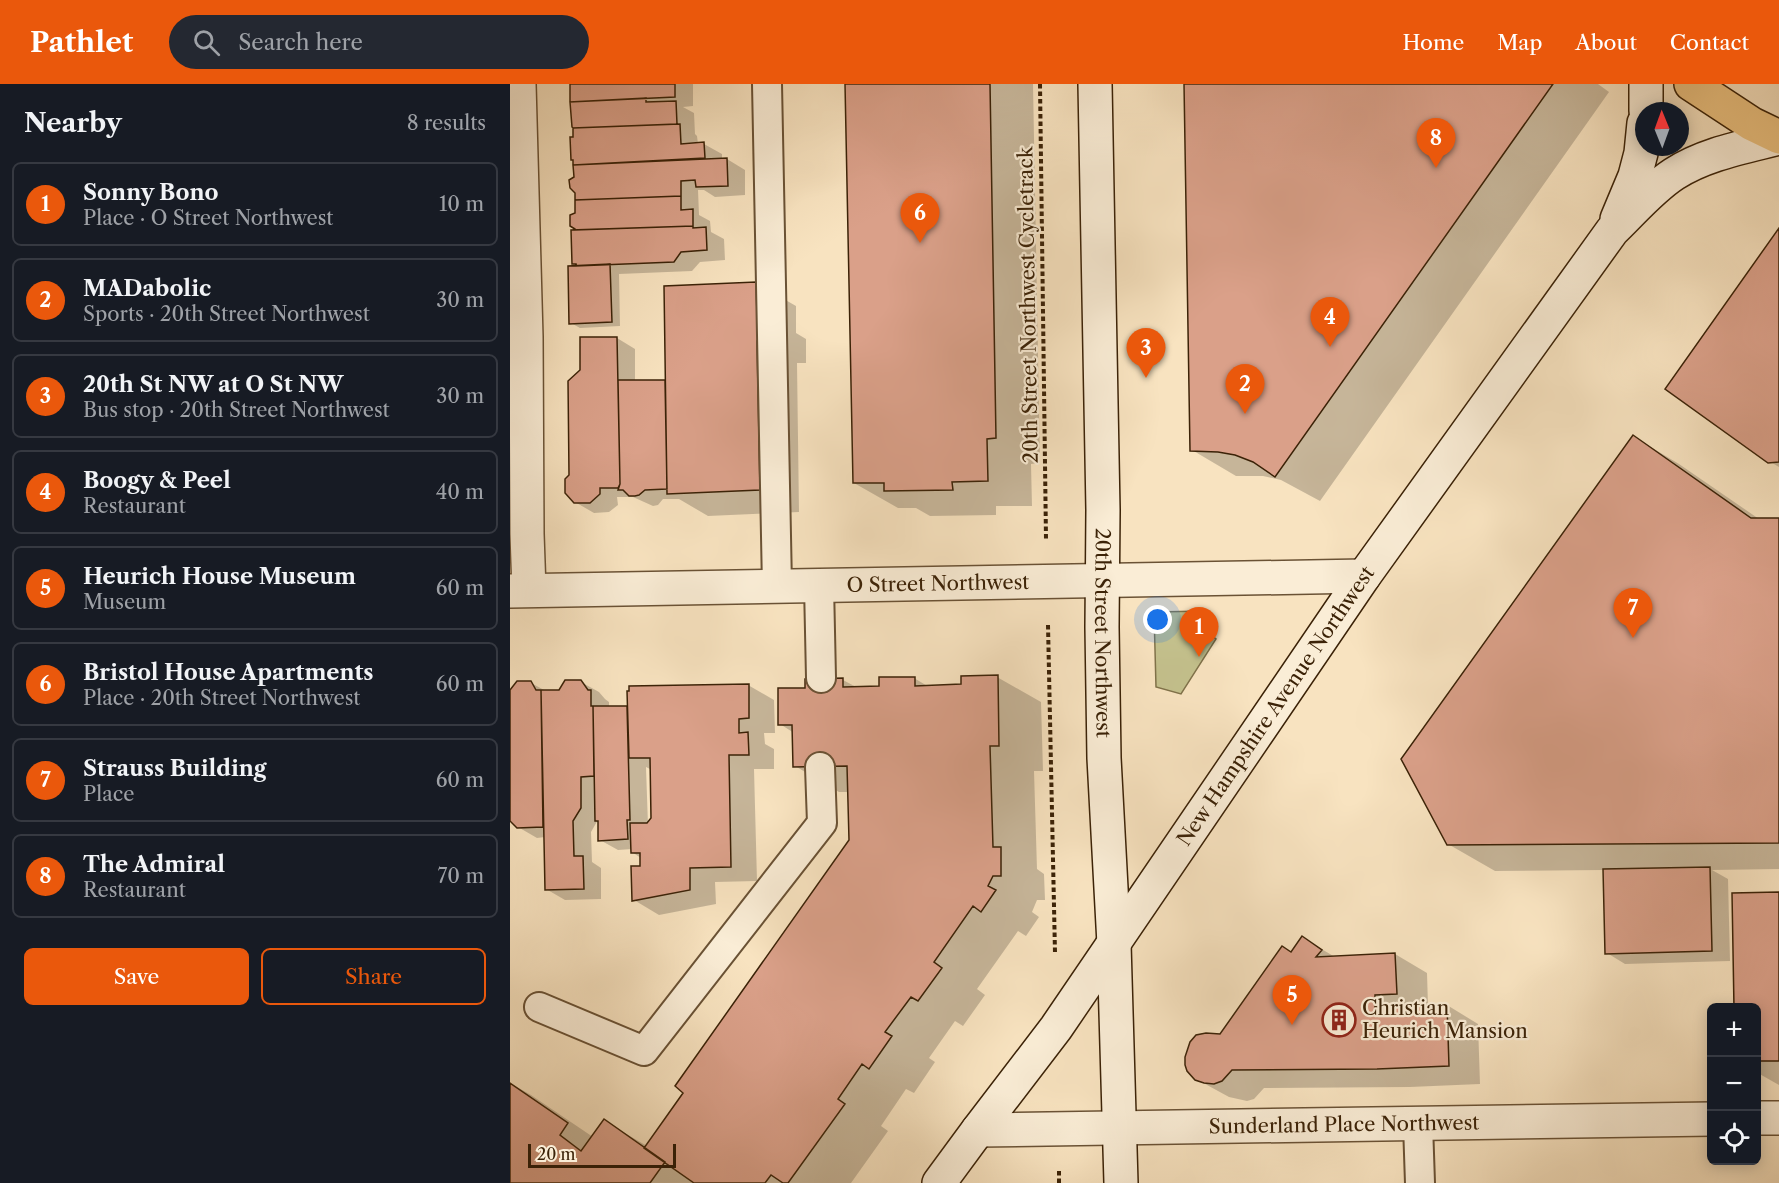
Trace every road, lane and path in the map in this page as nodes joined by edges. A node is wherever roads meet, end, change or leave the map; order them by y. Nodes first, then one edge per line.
1 (519, 84) edge
2 (767, 84) edge
3 (1040, 84) edge
4 (1095, 84) edge
5 (1646, 84) edge
6 (1691, 84) edge
7 (1646, 102) edge
8 (1779, 137) edge
9 (1640, 156) edge
10 (1612, 231) junction
11 (1046, 526) dead end
12 (1364, 576) junction
13 (1103, 580) junction
14 (819, 585) junction
15 (777, 586) junction
16 (520, 591) edge
17 (1047, 616) dead end
18 (821, 678) dead end
19 (820, 767) dead end
20 (1052, 821) dead end
21 (1114, 944) junction
22 (539, 1007) dead end
23 (1761, 1118) edge
24 (1779, 1118) edge
25 (1707, 1119) edge
26 (1418, 1124) junction
27 (1119, 1127) junction
28 (978, 1130) junction
29 (939, 1183) edge
30 (1121, 1183) edge
31 (1420, 1183) edge

1 - 16 street
2 - 15 lane
3 - 11 path, 20th Street Northwest Cycletrack
4 - 13 street, 20th Street Northwest
5 - 7 street
6 - 8 main road
8 - 10 street, New Hampshire Avenue Northwest
9 - 10 street, New Hampshire Avenue Northwest
10 - 12 street, New Hampshire Avenue Northwest
12 - 13 street, O Street Northwest
12 - 21 street, New Hampshire Avenue Northwest
13 - 14 street, O Street Northwest
13 - 21 street, 20th Street Northwest
14 - 15 street, O Street Northwest
14 - 18 lane
15 - 16 street, O Street Northwest
17 - 20 path
19 - 22 lane
21 - 27 street, 20th Street Northwest
21 - 28 street, New Hampshire Avenue Northwest
23 - 24 street
25 - 26 street, Sunderland Place Northwest
26 - 27 street, Sunderland Place Northwest
26 - 31 lane
27 - 28 street, Sunderland Place Northwest
27 - 30 street, 20th Street Northwest
28 - 29 street, New Hampshire Avenue Northwest

